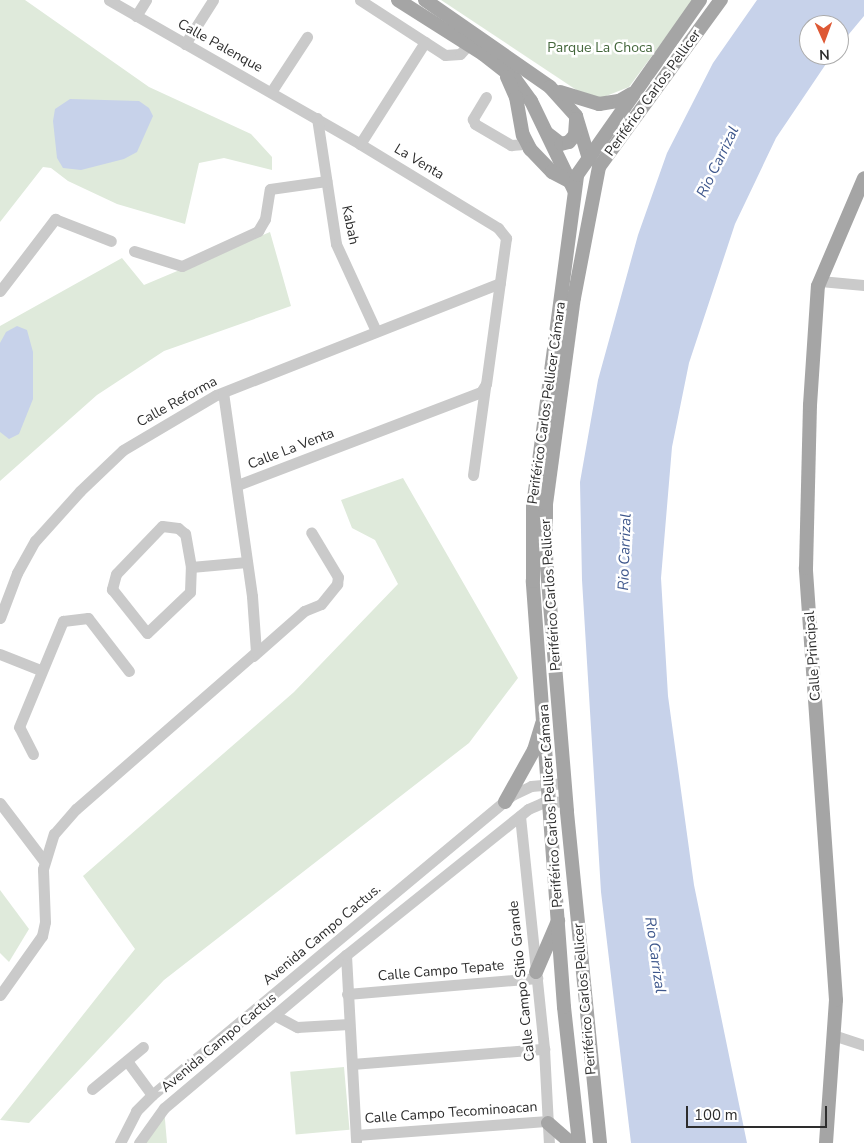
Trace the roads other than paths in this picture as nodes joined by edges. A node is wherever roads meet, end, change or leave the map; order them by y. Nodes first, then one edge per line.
1 (109, 0) edge
2 (146, 0) edge
3 (213, 0) edge
4 (360, 0) edge
5 (398, 0) edge
6 (425, 0) edge
7 (700, 0) edge
8 (722, 0) edge
9 (136, 16) junction
10 (307, 37) dead end
11 (425, 42) junction
12 (185, 44) junction
13 (468, 45) junction
14 (499, 66) junction
15 (550, 87) junction
16 (271, 92) junction
17 (632, 93) junction
18 (486, 97) dead end
19 (576, 116) junction
20 (317, 118) junction
21 (547, 134) junction
22 (360, 144) junction
23 (527, 144) junction
24 (589, 155) junction
25 (582, 177) junction
26 (864, 178) edge
27 (326, 181) junction
28 (111, 241) dead end
29 (134, 251) dead end
30 (820, 280) junction
31 (500, 283) junction
32 (864, 285) edge
33 (0, 291) edge
34 (376, 331) junction
35 (486, 384) junction
36 (222, 393) junction
37 (473, 475) dead end
38 (237, 485) junction
39 (311, 532) dead end
40 (247, 562) junction
41 (191, 567) junction
42 (0, 618) edge
43 (0, 654) edge
44 (253, 656) junction
45 (40, 670) junction
46 (129, 671) dead end
47 (545, 713) junction
48 (33, 754) dead end
49 (565, 783) junction
50 (549, 785) junction
51 (566, 800) junction
52 (505, 802) junction
53 (550, 802) junction
54 (0, 803) edge
55 (520, 816) junction
56 (44, 861) junction
57 (559, 918) junction
58 (346, 955) junction
59 (537, 975) junction
60 (347, 994) junction
61 (0, 996) edge
62 (276, 1016) junction
63 (349, 1024) junction
64 (833, 1035) junction
65 (864, 1045) edge
66 (143, 1047) dead end
67 (544, 1049) junction
68 (127, 1061) junction
69 (352, 1064) junction
70 (92, 1089) dead end
71 (152, 1095) junction
72 (548, 1122) junction
73 (356, 1139) edge
74 (120, 1143) edge
75 (139, 1143) edge
76 (549, 1143) edge
77 (571, 1143) edge
78 (579, 1143) edge
79 (600, 1143) edge
80 (826, 1143) edge

1 - 9 street, Calle Palenque
2 - 9 street
3 - 12 street
4 - 11 street
5 - 13 main road
6 - 15 main road
7 - 17 main road, Periférico Carlos Pellicer Cámara
8 - 25 main road, Periférico Carlos Pellicer
9 - 12 street, Calle Palenque
10 - 16 street
11 - 13 street
11 - 22 street
12 - 16 street, Calle Palenque
13 - 14 main road
14 - 21 main road
14 - 23 main road
15 - 17 main road
15 - 19 main road
16 - 20 street, Calle Palenque
17 - 24 main road, Periférico Carlos Pellicer Cámara
18 - 23 street
19 - 21 main road
19 - 24 main road
20 - 22 street, La Venta
20 - 27 street, Kabah
21 - 25 main road
22 - 31 street, La Venta
23 - 25 main road
24 - 25 main road, Periférico Carlos Pellicer Cámara
25 - 47 main road, Periférico Carlos Pellicer Cámara
25 - 49 main road, Periférico Carlos Pellicer
26 - 30 main road, Calle Principal
27 - 29 street
27 - 34 street, Kabah
28 - 33 street
30 - 32 street
30 - 64 main road, Calle Principal
31 - 34 street, Calle Reforma
31 - 35 street
34 - 36 street, Calle Reforma
35 - 37 street
35 - 38 street, Calle La Venta
36 - 38 street
36 - 42 street, Calle Reforma
38 - 40 street, Calle La Venta
39 - 44 street
40 - 41 street
40 - 44 street, Calle La Venta
41 - 41 street
43 - 45 street
44 - 56 street
45 - 46 street
45 - 48 street
47 - 50 main road, Periférico Carlos Pellicer Cámara
47 - 52 main road
49 - 50 street, Avenida Campo Cactus.
49 - 51 main road, Periférico Carlos Pellicer
50 - 52 street, Avenida Campo Cactus.
50 - 53 main road, Periférico Carlos Pellicer Cámara
51 - 53 street, Avenida Campo Cactus
51 - 79 main road, Periférico Carlos Pellicer
52 - 71 street, Avenida Campo Cactus.
53 - 55 street, Avenida Campo Cactus
53 - 57 main road, Periférico Carlos Pellicer Cámara
54 - 56 street
55 - 58 street, Avenida Campo Cactus
55 - 59 street, Calle Campo Sitio Grande
56 - 61 street
57 - 59 main road
57 - 78 main road, Periférico Carlos Pellicer Cámara
58 - 60 street
58 - 62 street, Avenida Campo Cactus
59 - 60 street, Calle Campo Tepate
59 - 67 street, Calle Campo Sitio Grande
60 - 63 street
62 - 63 street
62 - 75 street, Avenida Campo Cactus
63 - 69 street
64 - 65 street
64 - 80 main road, Calle Principal
66 - 68 street
67 - 69 street
67 - 72 street, Calle Campo Sitio Grande
68 - 70 street
68 - 71 street
69 - 73 street
71 - 74 street, Avenida Campo Cactus.
72 - 73 street, Calle Campo Tecominoacan
72 - 76 street, Calle Campo Sitio Grande
72 - 77 main road

